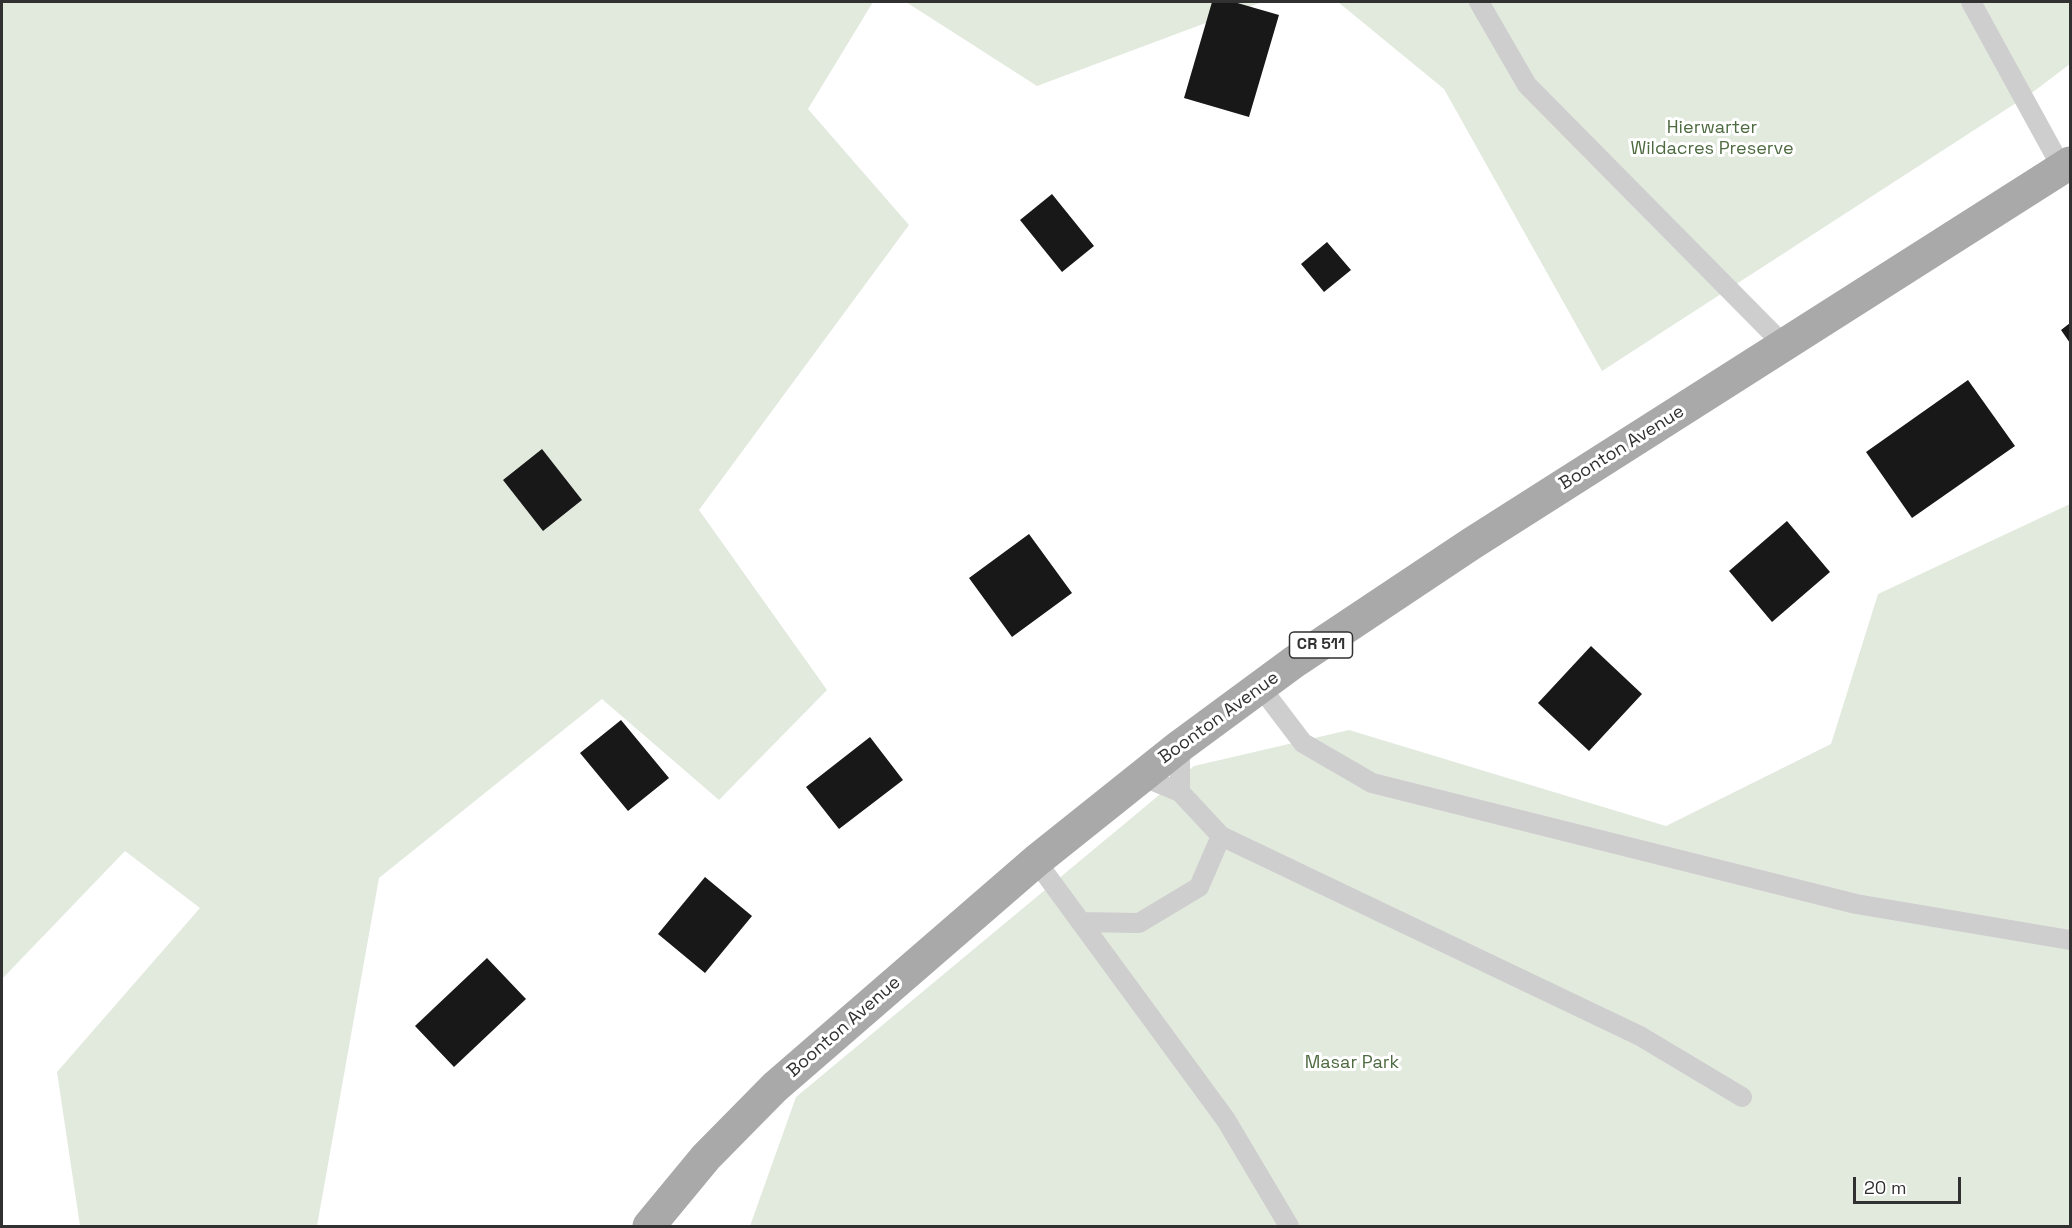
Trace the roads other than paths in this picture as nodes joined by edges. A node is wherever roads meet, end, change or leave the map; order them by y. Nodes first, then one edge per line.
1 (1479, 2) edge
2 (1971, 2) edge
3 (2066, 166) edge
4 (1784, 345) junction
5 (1262, 688) junction
6 (1180, 746) junction
7 (1141, 776) junction
8 (1180, 792) junction
9 (1221, 836) junction
10 (1036, 861) junction
11 (1081, 922) junction
12 (2070, 940) edge
13 (1742, 1097) dead end
14 (649, 1227) edge
15 (1289, 1227) edge

1 - 4 lane
2 - 3 lane
3 - 4 main road, Boonton Avenue / CR 511
4 - 5 main road, Boonton Avenue / CR 511
5 - 6 main road, Boonton Avenue / CR 511
5 - 12 lane
6 - 7 main road, Boonton Avenue / CR 511
6 - 8 lane
7 - 8 lane
7 - 10 main road, Boonton Avenue / CR 511
8 - 9 lane
9 - 11 lane
9 - 13 lane
10 - 11 lane
10 - 14 main road, Boonton Avenue / CR 511
11 - 15 lane

